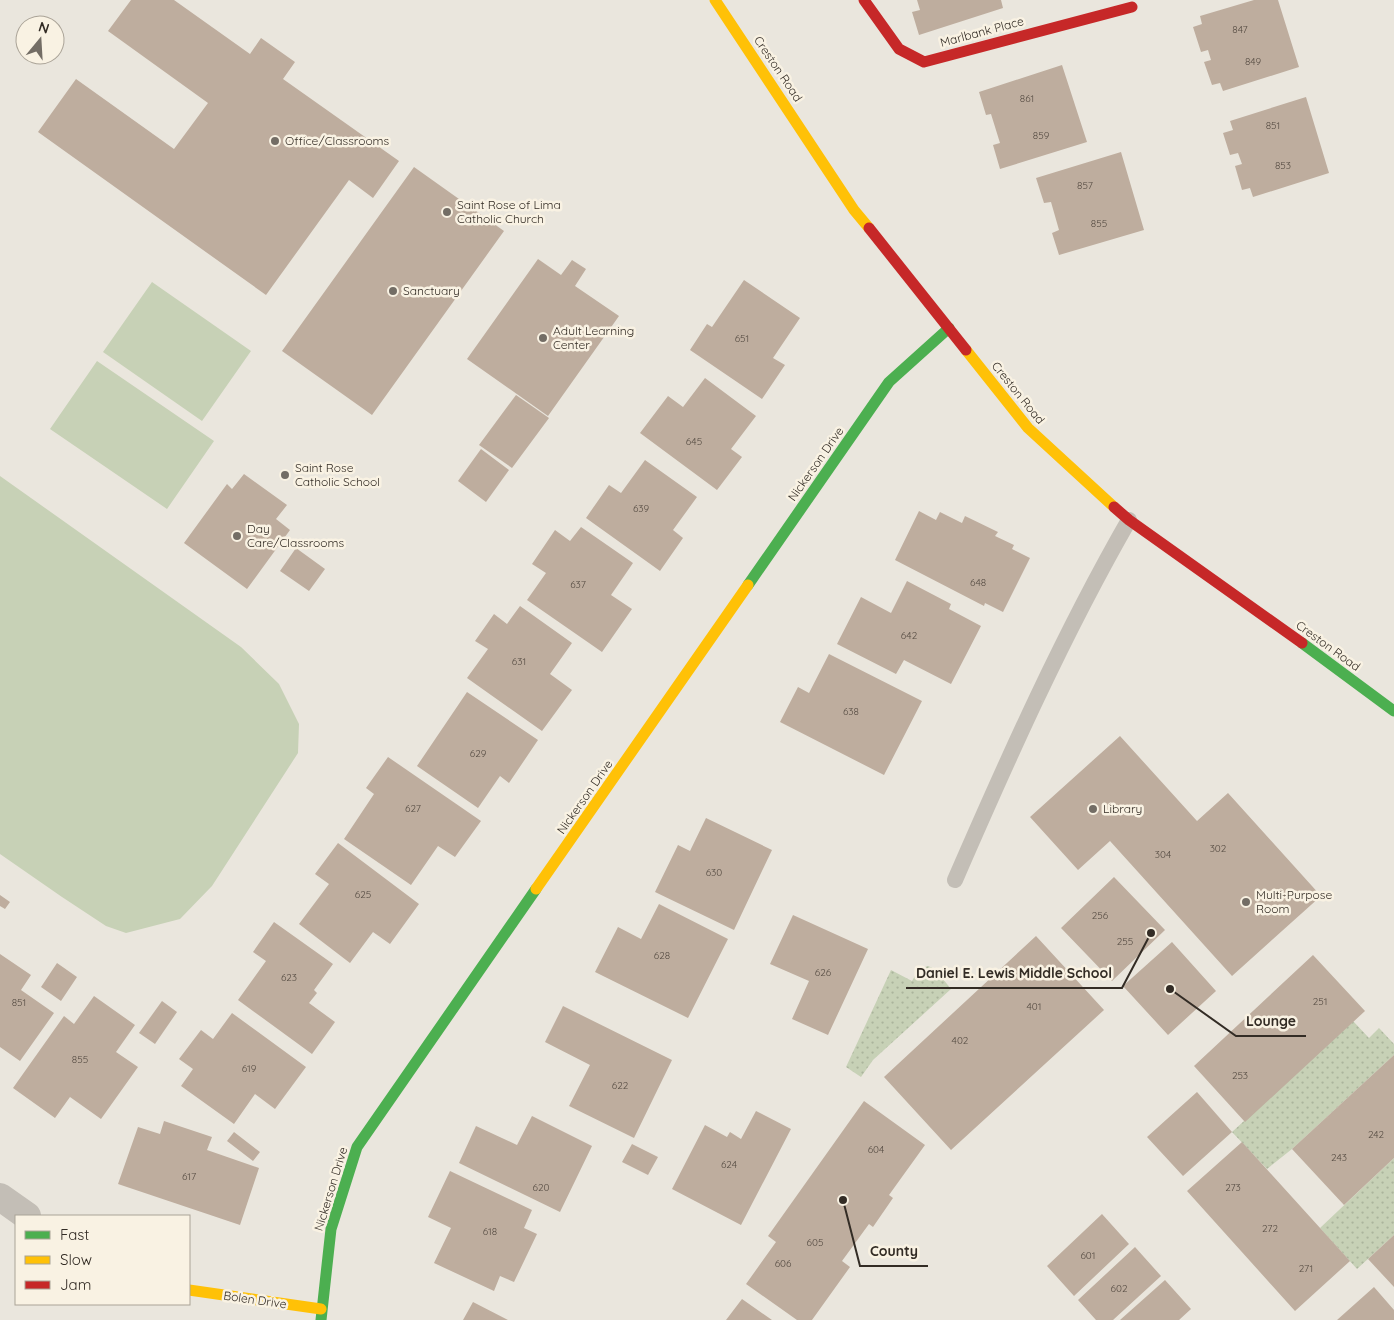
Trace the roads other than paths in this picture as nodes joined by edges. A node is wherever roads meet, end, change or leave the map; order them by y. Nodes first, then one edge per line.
1 (715, 0) edge
2 (864, 0) edge
3 (1132, 7) dead end
4 (949, 328) junction
5 (1128, 520) junction
6 (1394, 711) edge
7 (955, 880) dead end
8 (0, 1197) edge
9 (26, 1215) edge
10 (190, 1290) edge
11 (321, 1314) edge

1 - 4 street, Creston Road
2 - 3 street, Marlbank Place
4 - 5 street, Creston Road
4 - 11 street, Nickerson Drive
5 - 6 street, Creston Road
5 - 7 lane
8 - 9 street
10 - 11 street, Bolen Drive

